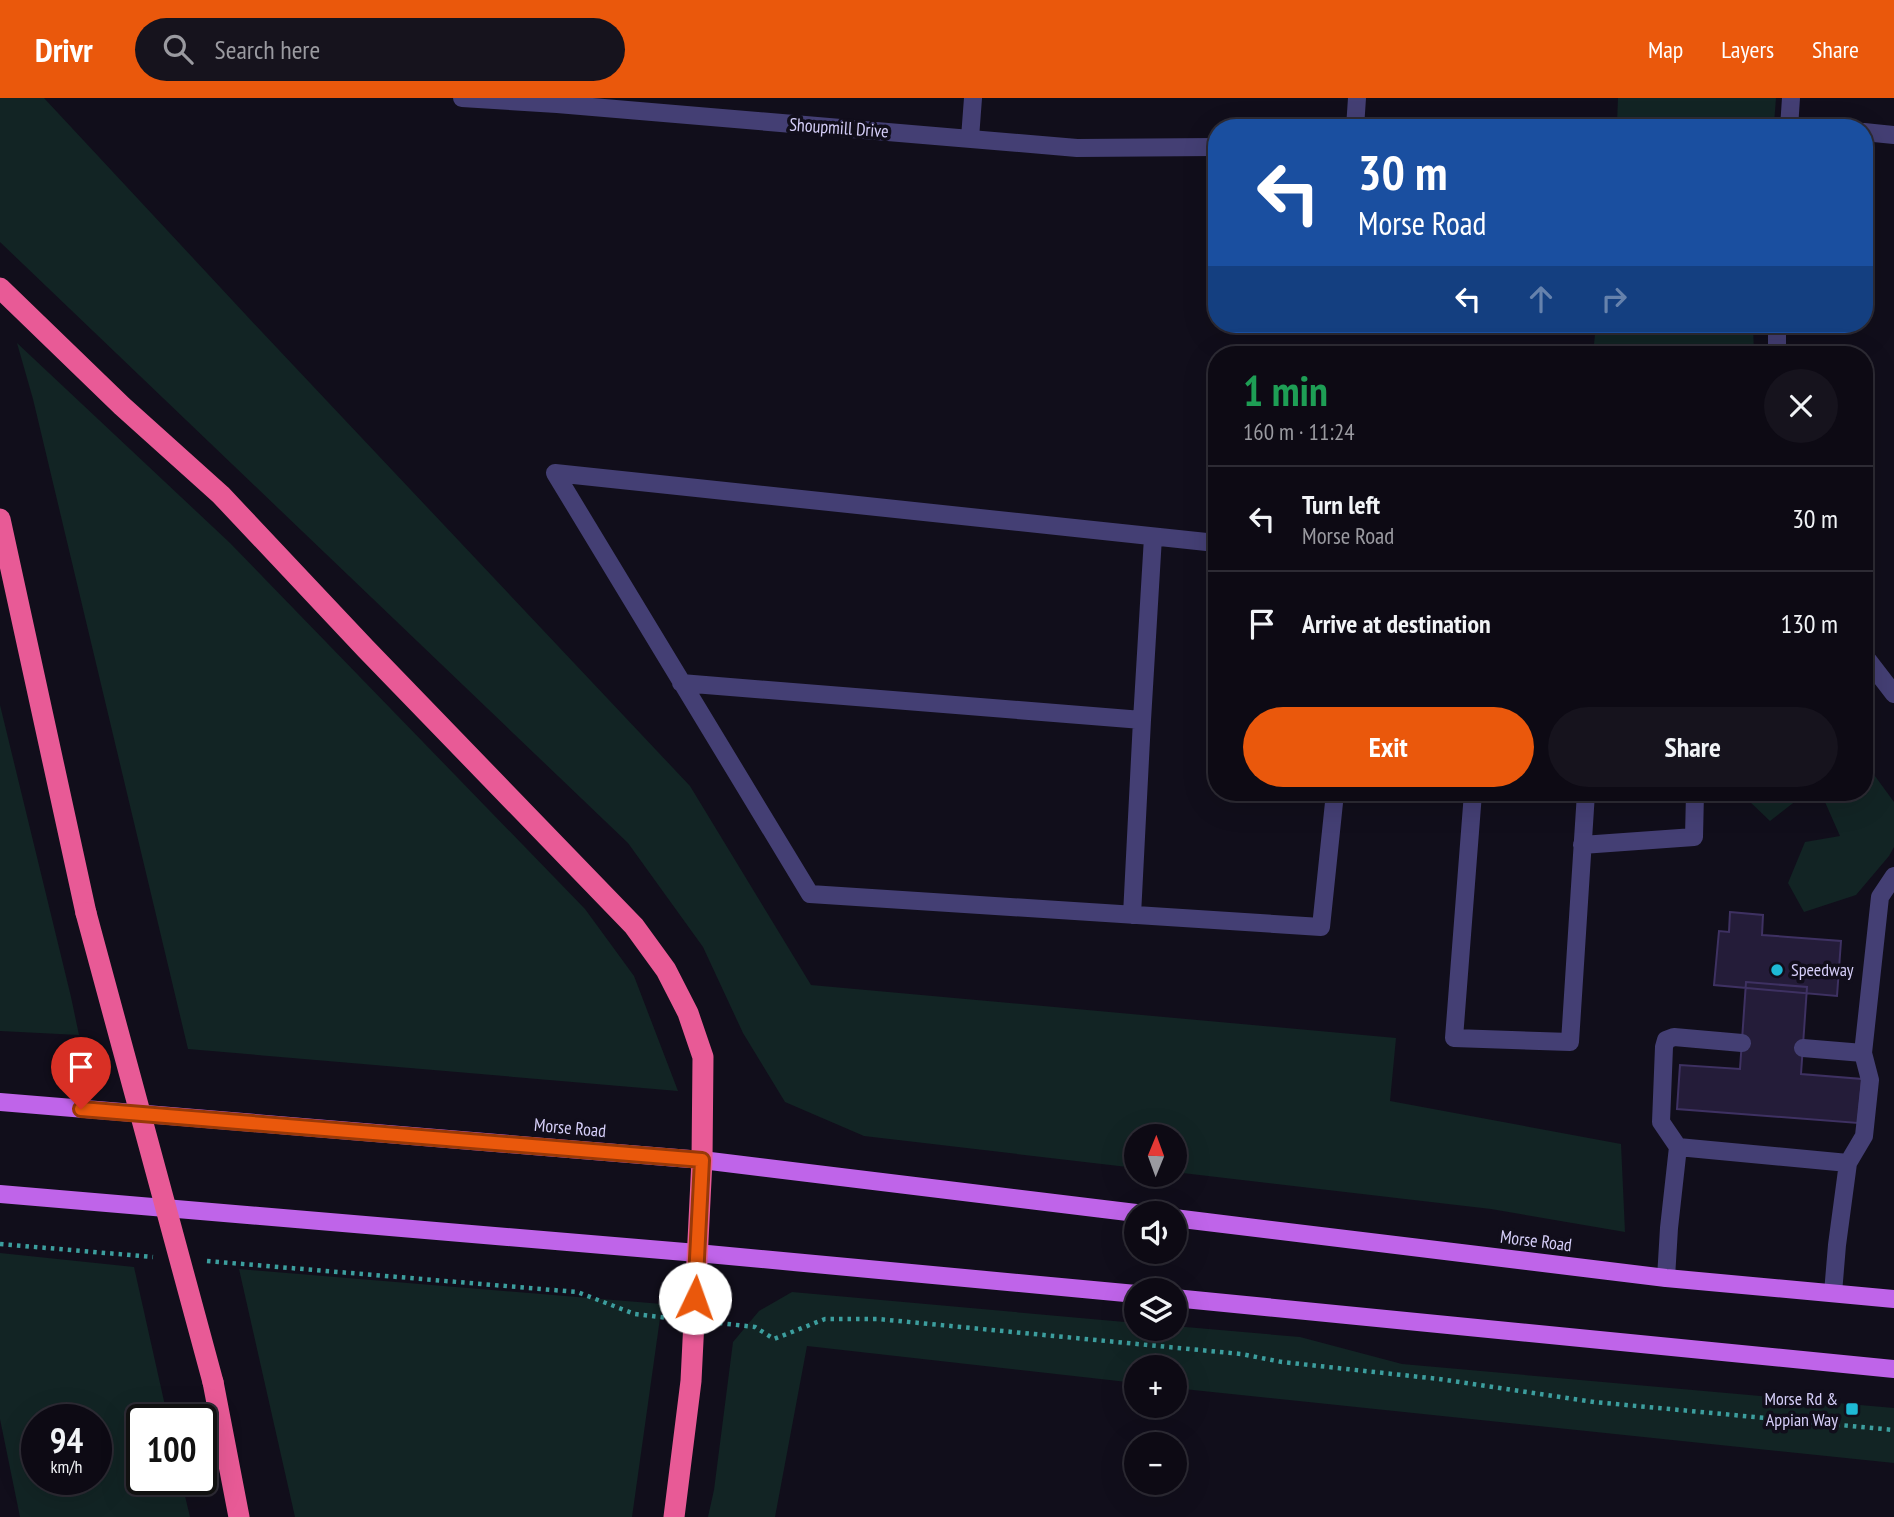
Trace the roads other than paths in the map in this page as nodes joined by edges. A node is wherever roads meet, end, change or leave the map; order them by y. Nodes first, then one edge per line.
1 (462, 98) edge
2 (973, 98) edge
3 (1357, 98) edge
4 (1791, 98) edge
5 (557, 101) edge
6 (1356, 119) edge
7 (1793, 119) edge
8 (1873, 133) edge
9 (1894, 135) edge
10 (970, 138) junction
11 (1208, 147) edge
12 (0, 288) edge
13 (0, 519) edge
14 (1153, 537) junction
15 (1208, 542) edge
16 (1873, 667) edge
17 (681, 683) junction
18 (1894, 694) edge
19 (1142, 720) junction
20 (1334, 801) edge
21 (1472, 801) edge
22 (1585, 801) edge
23 (1695, 801) edge
24 (1582, 845) junction
25 (1894, 876) edge
26 (1132, 915) junction
27 (1742, 1043) dead end
28 (1802, 1048) dead end
29 (1863, 1054) junction
30 (0, 1102) edge
31 (1678, 1147) junction
32 (702, 1160) junction
33 (1848, 1163) junction
34 (0, 1194) edge
35 (1124, 1212) edge
36 (1187, 1220) edge
37 (698, 1253) junction
38 (1666, 1278) junction
39 (1124, 1293) edge
40 (1833, 1293) junction
41 (1187, 1299) edge
42 (1894, 1299) edge
43 (1894, 1368) edge
44 (239, 1517) edge
45 (674, 1517) edge

1 - 5 street, Shoupmill Drive
2 - 10 street
3 - 6 street
4 - 7 street
5 - 10 street, Shoupmill Drive
8 - 9 street
10 - 11 street, Shoupmill Drive
12 - 32 highway
13 - 44 highway, bridge
14 - 15 street
14 - 17 street
14 - 19 street
16 - 18 street
17 - 19 street
17 - 26 street
19 - 26 street
20 - 26 street
21 - 24 street
22 - 24 street
23 - 24 street
25 - 29 street
27 - 31 street
28 - 29 street
29 - 33 street
30 - 32 main road, Morse Road
31 - 33 street
31 - 38 street
32 - 35 main road, Morse Road
32 - 37 highway
33 - 40 street
34 - 37 main road
36 - 38 main road, Morse Road
37 - 39 main road
37 - 45 highway
38 - 40 main road, Morse Road
40 - 42 main road, Morse Road
41 - 43 main road

